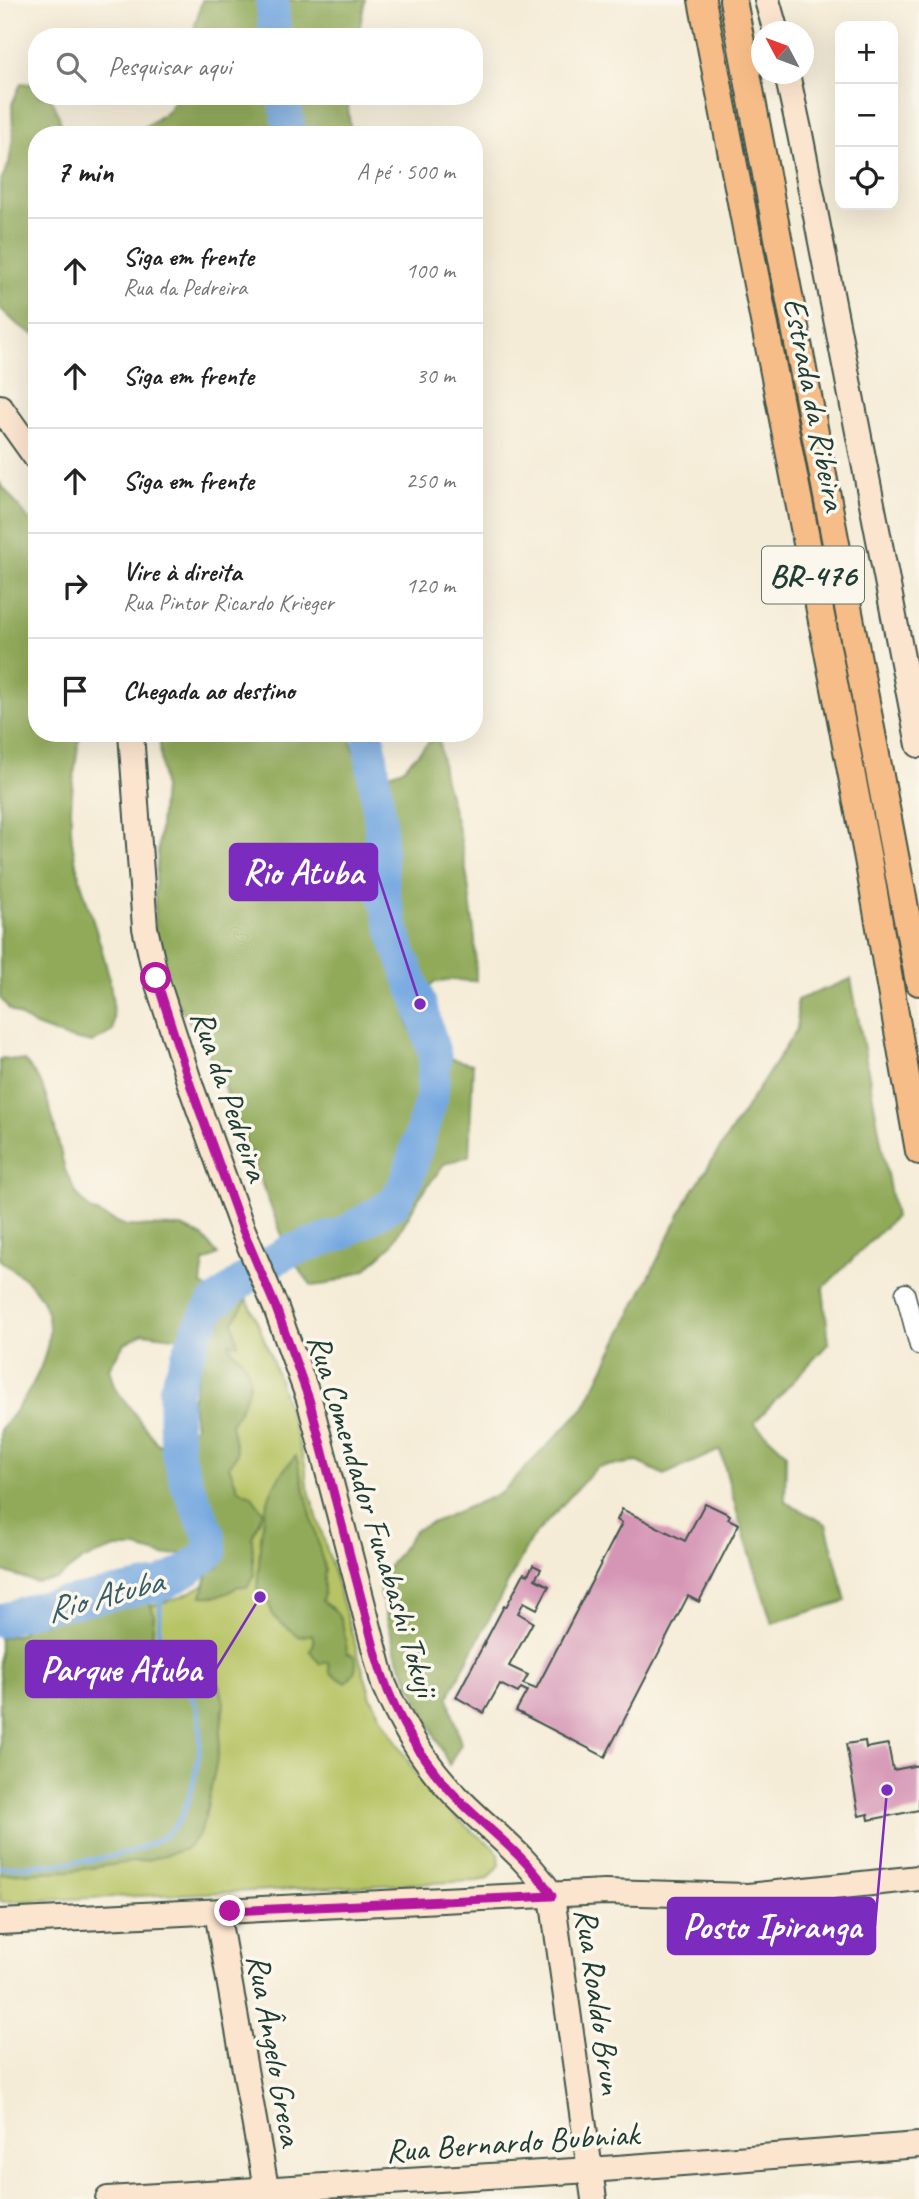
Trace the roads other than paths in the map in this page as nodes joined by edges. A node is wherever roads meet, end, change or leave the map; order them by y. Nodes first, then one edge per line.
1 (702, 0) edge
2 (733, 0) edge
3 (767, 0) edge
4 (773, 21) edge
5 (789, 84) edge
6 (0, 407) edge
7 (28, 446) edge
8 (132, 742) edge
9 (919, 745) edge
10 (895, 855) junction
11 (919, 892) edge
12 (919, 982) edge
13 (919, 1151) edge
14 (905, 1293) dead end
15 (276, 1308) joint
16 (919, 1346) edge
17 (919, 1878) edge
18 (552, 1896) junction
19 (218, 1912) junction
20 (0, 1922) edge
21 (919, 2146) edge
22 (590, 2170) junction
23 (267, 2194) edge
24 (108, 2199) edge
25 (594, 2199) edge

1 - 13 main road, Estrada da Ribeira / BR-476
2 - 10 main road, Estrada da Ribeira / BR-476
3 - 4 main road
5 - 9 main road
6 - 7 main road
8 - 15 main road, Rua da Pedreira
10 - 11 main road
10 - 12 main road, Estrada da Ribeira / BR-476
14 - 16 street
15 - 18 main road, Rua Comendador Funabashi Tokuji
17 - 18 main road
18 - 19 main road
18 - 22 main road, Rua Roaldo Brun
19 - 20 main road
19 - 23 main road, Rua Ângelo Greca
21 - 22 main road, Rua Bernardo Bubniak
22 - 23 main road, Rua Bernardo Bubniak
22 - 25 main road, Rua Roaldo Brun
23 - 24 main road, Rua Bernardo Bubniak

